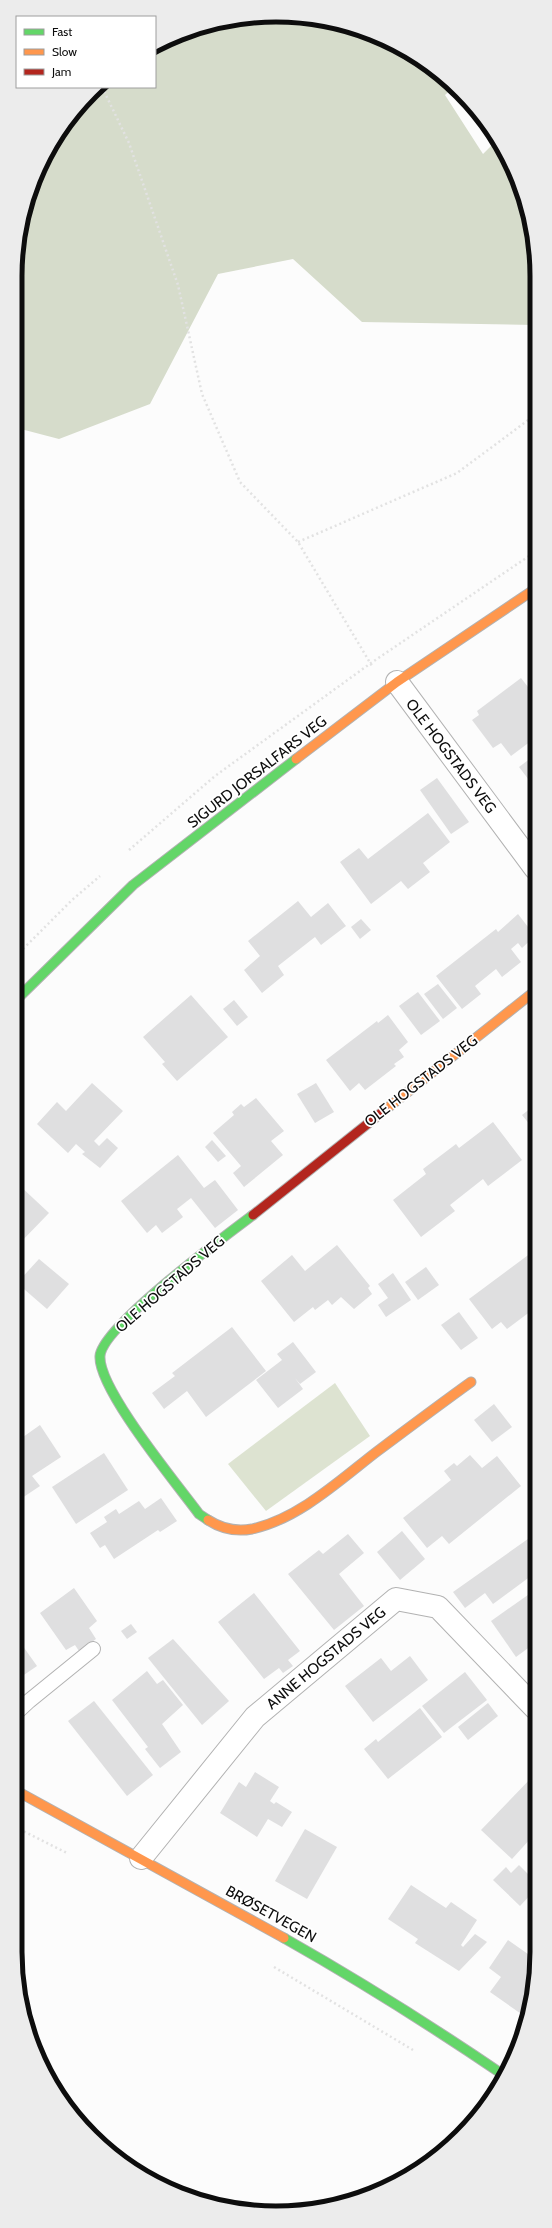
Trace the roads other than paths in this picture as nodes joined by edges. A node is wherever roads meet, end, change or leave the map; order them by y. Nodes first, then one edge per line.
1 (530, 592) edge
2 (389, 688) junction
3 (530, 862) edge
4 (22, 994) edge
5 (530, 995) edge
6 (471, 1382) dead end
7 (93, 1649) dead end
8 (530, 1703) edge
9 (22, 1707) edge
10 (22, 1794) edge
11 (141, 1858) junction
12 (500, 2072) edge

1 - 2 street, SIGURD JORSALFARS VEG
2 - 3 street, OLE HOGSTADS VEG
2 - 4 street, SIGURD JORSALFARS VEG
5 - 6 street, OLE HOGSTADS VEG
7 - 9 lane
8 - 11 street, ANNE HOGSTADS VEG
10 - 11 street, BRØSETVEGEN
11 - 12 street, BRØSETVEGEN

